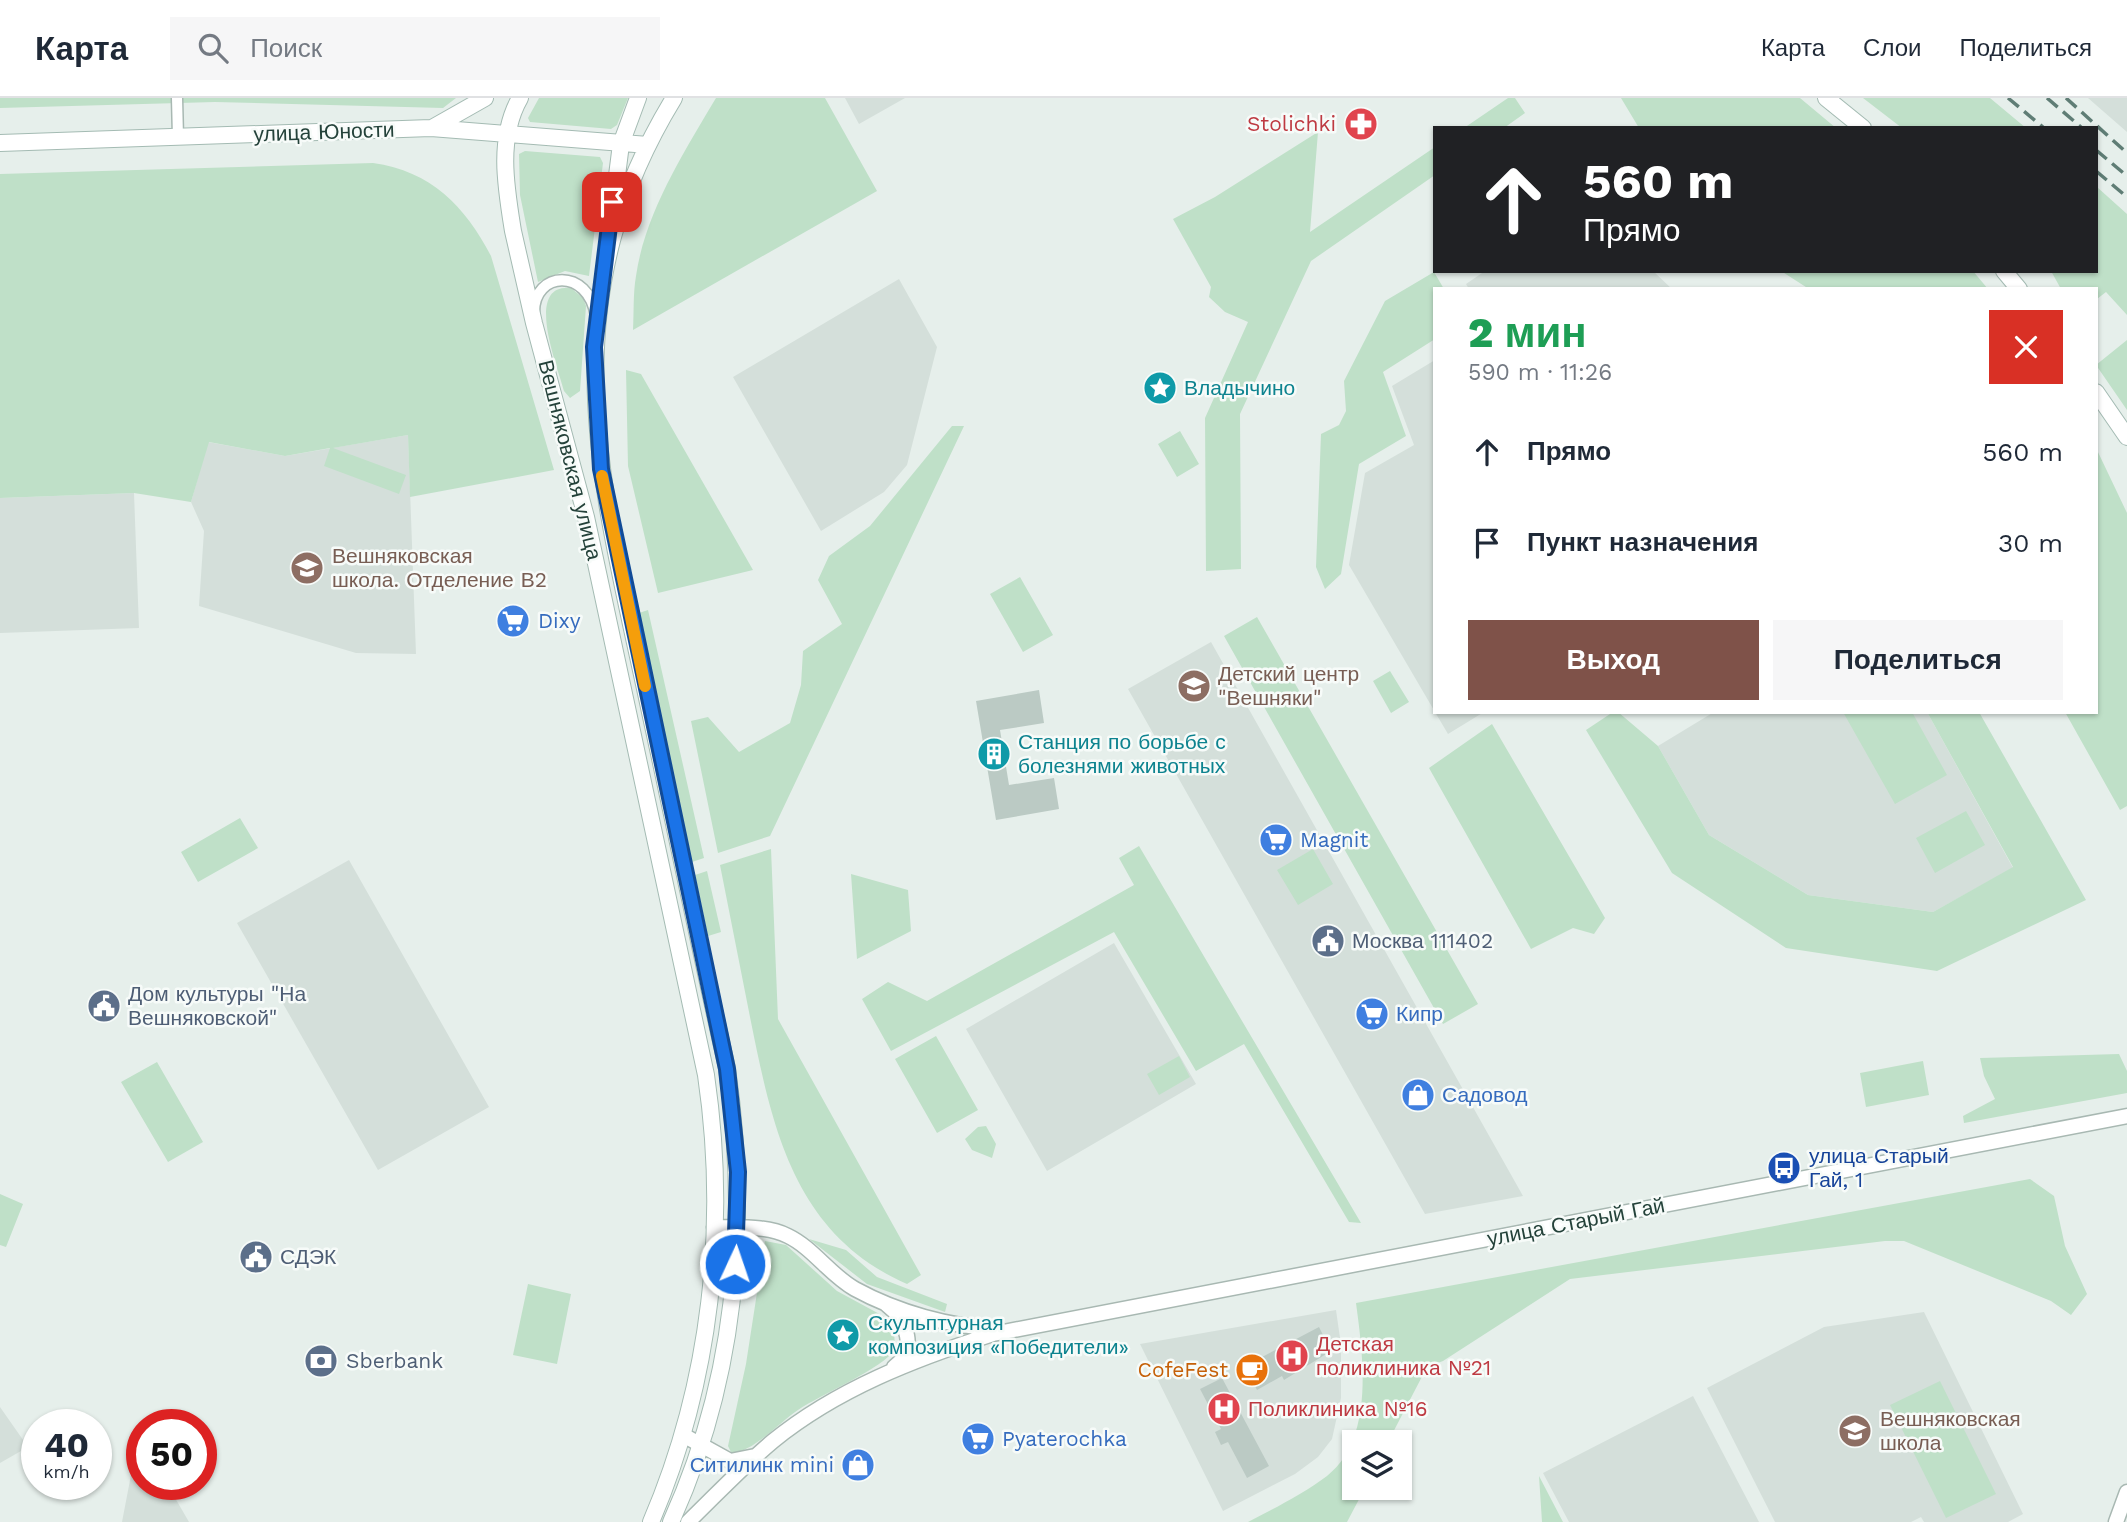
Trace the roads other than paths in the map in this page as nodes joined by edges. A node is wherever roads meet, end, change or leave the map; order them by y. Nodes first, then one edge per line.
1 (177, 98) edge
2 (485, 98) edge
3 (520, 98) edge
4 (638, 98) edge
5 (674, 98) edge
6 (1826, 98) edge
7 (1861, 126) edge
8 (431, 128) junction
9 (506, 135) junction
10 (178, 137) junction
11 (0, 144) edge
12 (621, 144) junction
13 (648, 145) junction
14 (608, 254) junction
15 (2006, 273) edge
16 (2016, 287) edge
17 (597, 319) junction
18 (534, 323) junction
19 (2098, 395) edge
20 (2127, 437) edge
21 (706, 973) junction
22 (685, 977) junction
23 (2127, 1116) edge
24 (714, 1227) junction
25 (737, 1228) junction
26 (880, 1301) junction
27 (1024, 1327) junction
28 (887, 1372) junction
29 (683, 1436) junction
30 (702, 1447) junction
31 (759, 1454) junction
32 (2127, 1492) edge
33 (651, 1522) edge
34 (671, 1522) edge
35 (688, 1522) edge
36 (2116, 1522) edge

1 - 10 street
2 - 8 main road
3 - 9 main road, Вешняковская улица
4 - 12 main road
5 - 13 main road, Вешняковская улица
6 - 7 main road
8 - 9 main road, улица Юности
8 - 10 main road, улица Юности
9 - 12 main road, улица Юности
9 - 18 main road, Вешняковская улица
10 - 11 main road, улица Юности
12 - 13 main road, улица Юности
12 - 14 main road
13 - 14 main road, Вешняковская улица
14 - 17 main road, Вешняковская улица
15 - 16 main road
17 - 18 street
17 - 21 main road, Вешняковская улица
18 - 22 main road, Вешняковская улица
19 - 20 main road
21 - 22 street
21 - 25 main road, Вешняковская улица
22 - 24 main road, Вешняковская улица
23 - 27 street, улица Старый Гай
24 - 25 street, улица Старый Гай
24 - 29 main road, Вешняковская улица
25 - 26 street, улица Старый Гай
25 - 30 main road, Вешняковская улица
26 - 27 street, улица Старый Гай
26 - 28 street, улица Старый Гай
27 - 28 street, улица Старый Гай
28 - 31 street, улица Старый Гай
29 - 30 street, улица Старый Гай
29 - 33 main road, Вешняковская улица
30 - 31 street, улица Старый Гай
30 - 34 main road, Вешняковская улица
31 - 35 street, улица Старый Гай
32 - 36 street

